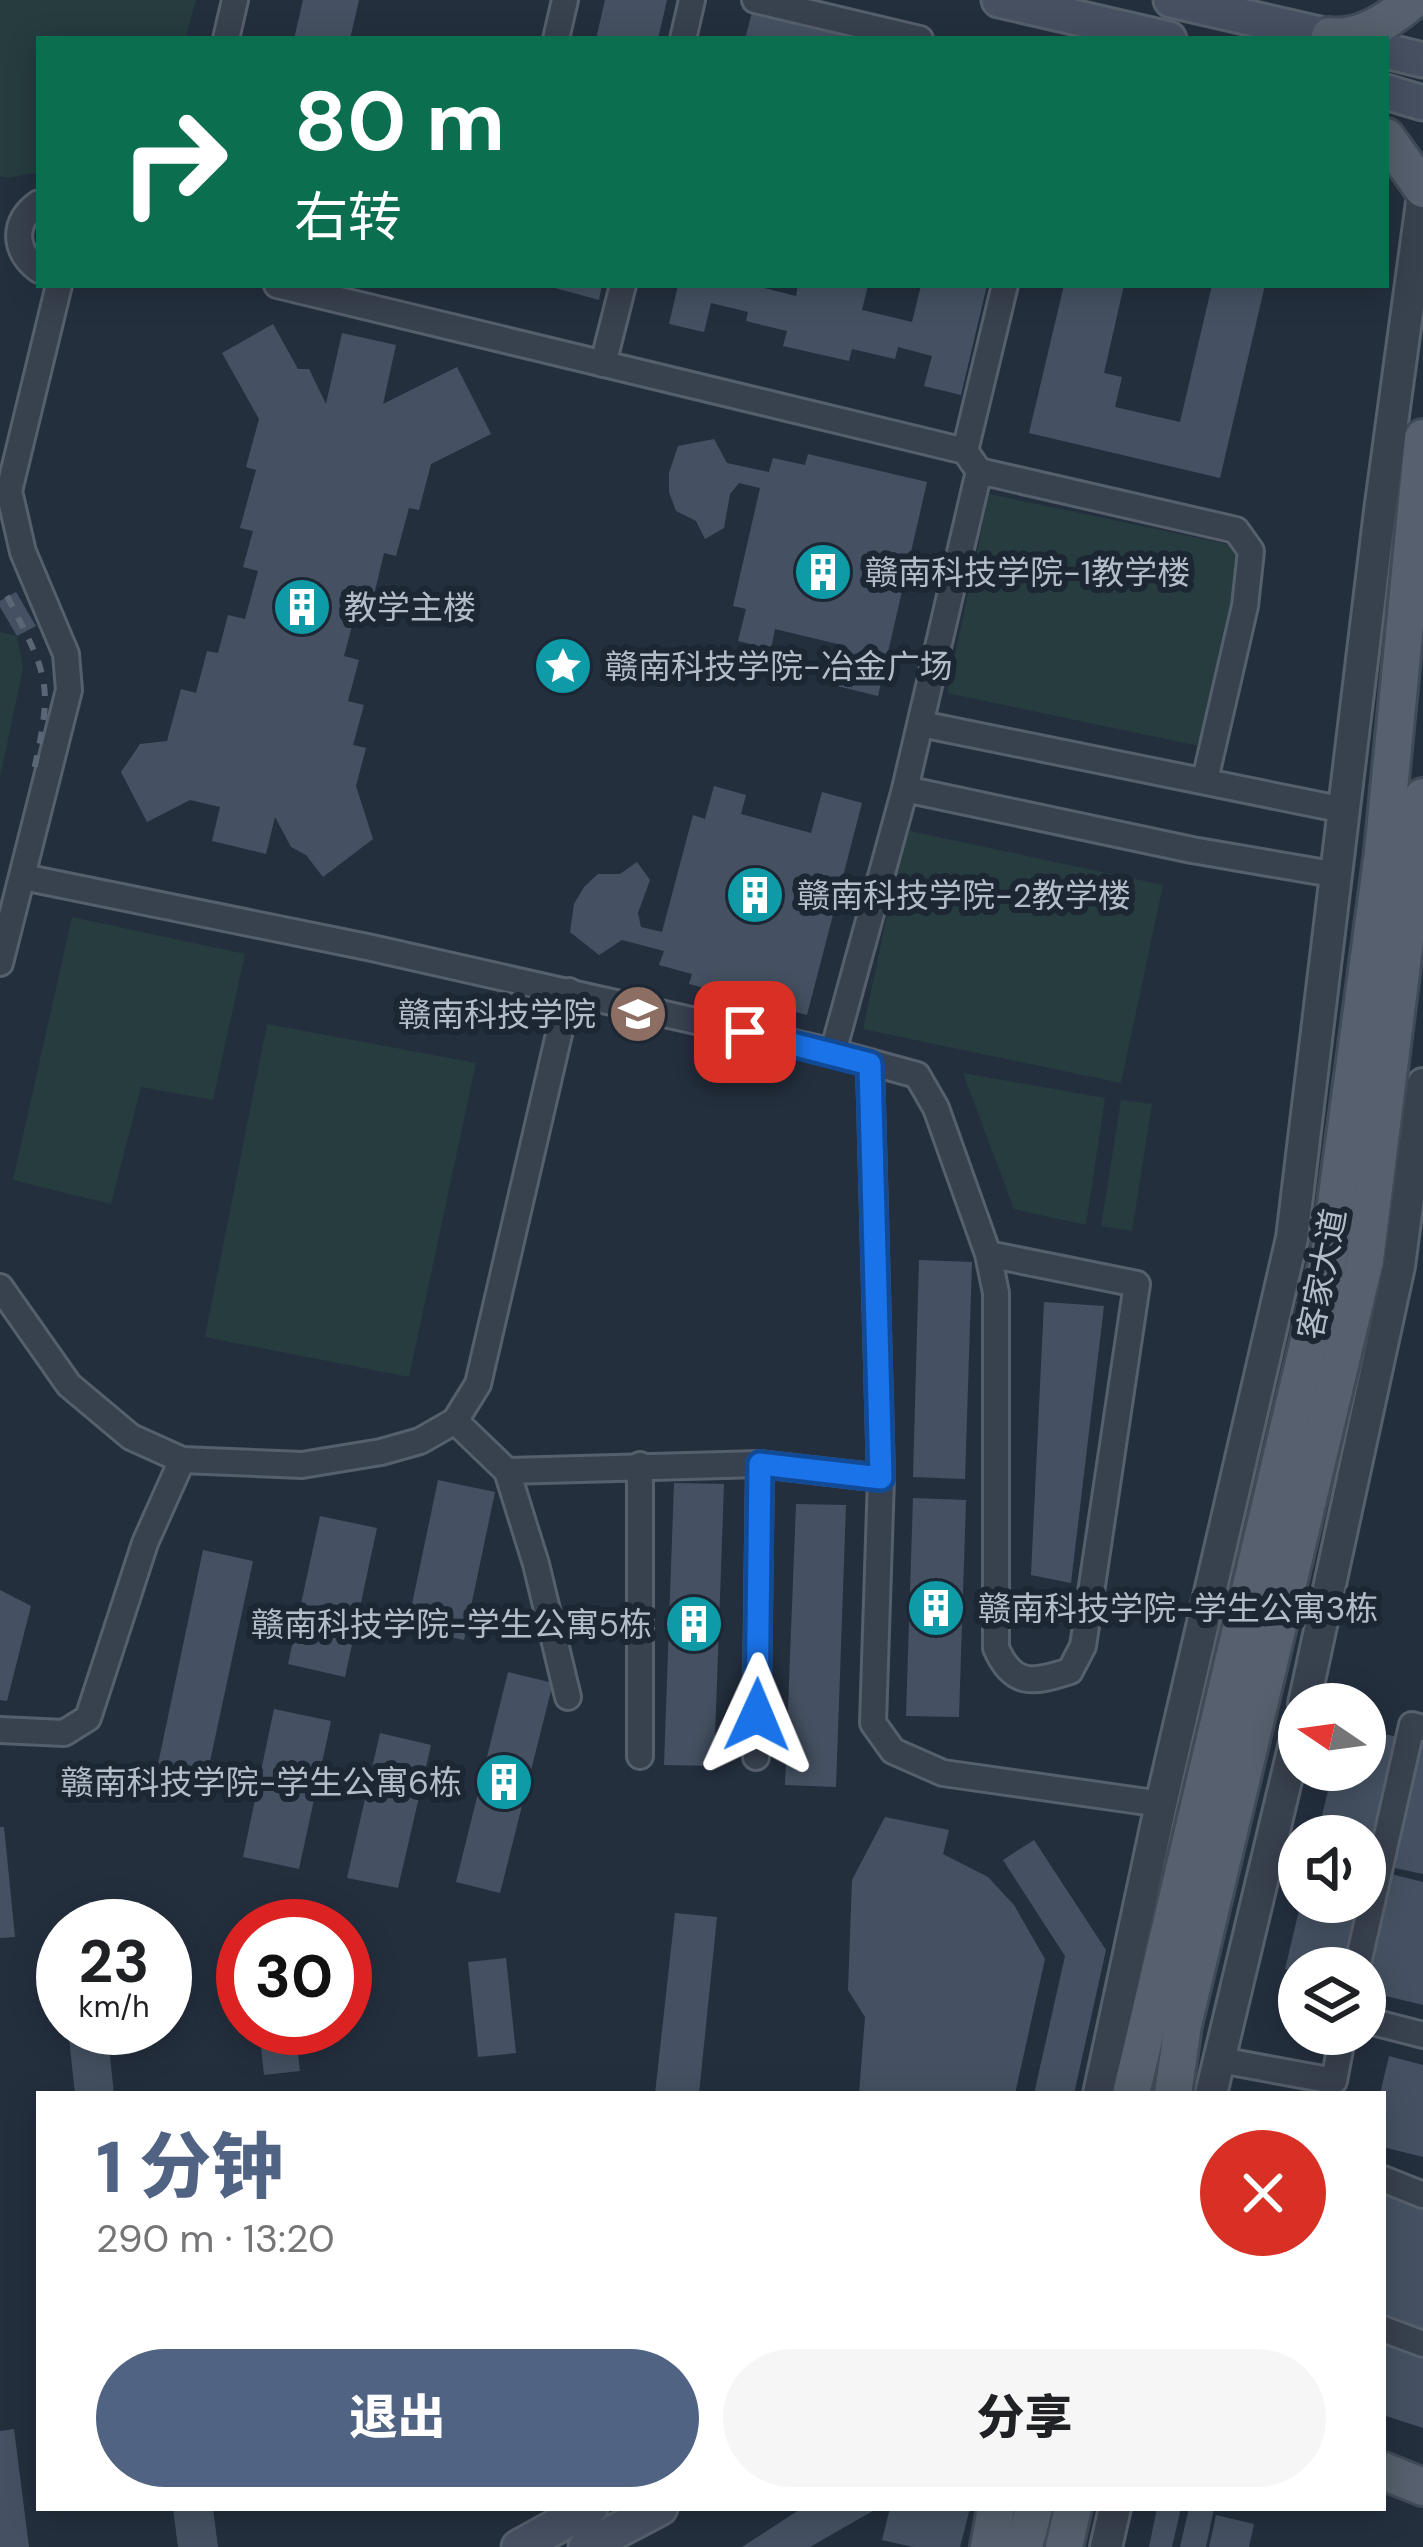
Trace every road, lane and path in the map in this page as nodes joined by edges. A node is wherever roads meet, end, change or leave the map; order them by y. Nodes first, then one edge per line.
1 (235, 0) edge
2 (565, 0) edge
3 (692, 0) edge
4 (754, 0) edge
5 (999, 0) edge
6 (1171, 0) edge
7 (1413, 0) edge
8 (227, 36) edge
9 (557, 36) edge
10 (683, 36) edge
11 (907, 36) edge
12 (1156, 36) edge
13 (1326, 36) edge
14 (1350, 36) edge
15 (1389, 52) edge
16 (1423, 60) edge
17 (1389, 93) edge
18 (1423, 103) edge
19 (1389, 141) edge
20 (1423, 192) edge
21 (36, 206) edge
22 (36, 267) edge
23 (58, 288) edge
24 (289, 288) edge
25 (622, 288) edge
26 (1004, 288) edge
27 (603, 364) junction
28 (1423, 438) edge
29 (972, 461) junction
30 (921, 724) junction
31 (1205, 780) junction
32 (905, 789) junction
33 (1423, 797) edge
34 (1344, 809) junction
35 (1338, 875) junction
36 (22, 877) junction
37 (0, 963) edge
38 (569, 991) junction
39 (833, 1052) junction
40 (870, 1064) junction
41 (1423, 1084) edge
42 (988, 1254) junction
43 (0, 1286) edge
44 (455, 1421) junction
45 (182, 1460) junction
46 (760, 1464) junction
47 (640, 1465) junction
48 (507, 1471) junction
49 (881, 1478) junction
50 (1309, 1683) edge
51 (568, 1697) dead end
52 (1423, 1728) edge
53 (0, 1730) edge
54 (640, 1756) dead end
55 (756, 1757) dead end
56 (1284, 1791) edge
57 (1161, 1804) junction
58 (1362, 1947) edge
59 (1386, 2025) edge
60 (1423, 2035) edge
61 (1339, 2055) edge
62 (1220, 2060) junction
63 (1333, 2087) edge
64 (1101, 2091) edge
65 (1132, 2091) edge
66 (1174, 2091) edge
67 (1212, 2091) edge
68 (1386, 2181) edge
69 (1423, 2194) edge
70 (1386, 2330) edge
71 (1423, 2344) edge
72 (1386, 2447) edge
73 (1423, 2461) edge
74 (1386, 2472) edge
75 (1423, 2487) edge
76 (585, 2511) edge
77 (654, 2511) edge
78 (995, 2511) edge
79 (1033, 2511) edge
80 (1071, 2511) edge
81 (1114, 2511) edge
82 (519, 2547) edge
83 (586, 2547) edge
84 (989, 2547) edge
85 (1024, 2547) edge
86 (1064, 2547) edge
87 (1106, 2547) edge

1 - 8 street
2 - 9 street
3 - 10 street
4 - 11 street
5 - 12 main road
6 - 13 main road
7 - 14 main road
15 - 16 main road
17 - 18 main road
19 - 20 main road
20 - 34 street
21 - 22 street
23 - 36 street
24 - 27 street
25 - 27 street
26 - 29 street
27 - 29 street
28 - 65 main road, 客家大道
29 - 30 street
29 - 31 street
30 - 31 street
30 - 32 street
31 - 34 street
32 - 35 street
32 - 39 street
33 - 66 main road, 客家大道
34 - 35 street
35 - 57 street
36 - 37 street
36 - 38 street
38 - 39 street
38 - 44 street
39 - 40 street
40 - 42 street
40 - 49 street
41 - 50 street
42 - 42 street
43 - 45 street
44 - 45 street
44 - 48 street
45 - 53 street
46 - 47 street
46 - 49 street
46 - 55 street
47 - 48 street
47 - 54 street
48 - 51 street
49 - 57 street
52 - 58 street
56 - 62 street
57 - 64 street
59 - 60 street
61 - 63 street
62 - 63 street
62 - 67 street
68 - 69 street
70 - 71 street
72 - 73 main road
74 - 75 main road
76 - 82 main road
77 - 83 main road
78 - 84 main road
79 - 85 main road
80 - 86 main road
81 - 87 street

